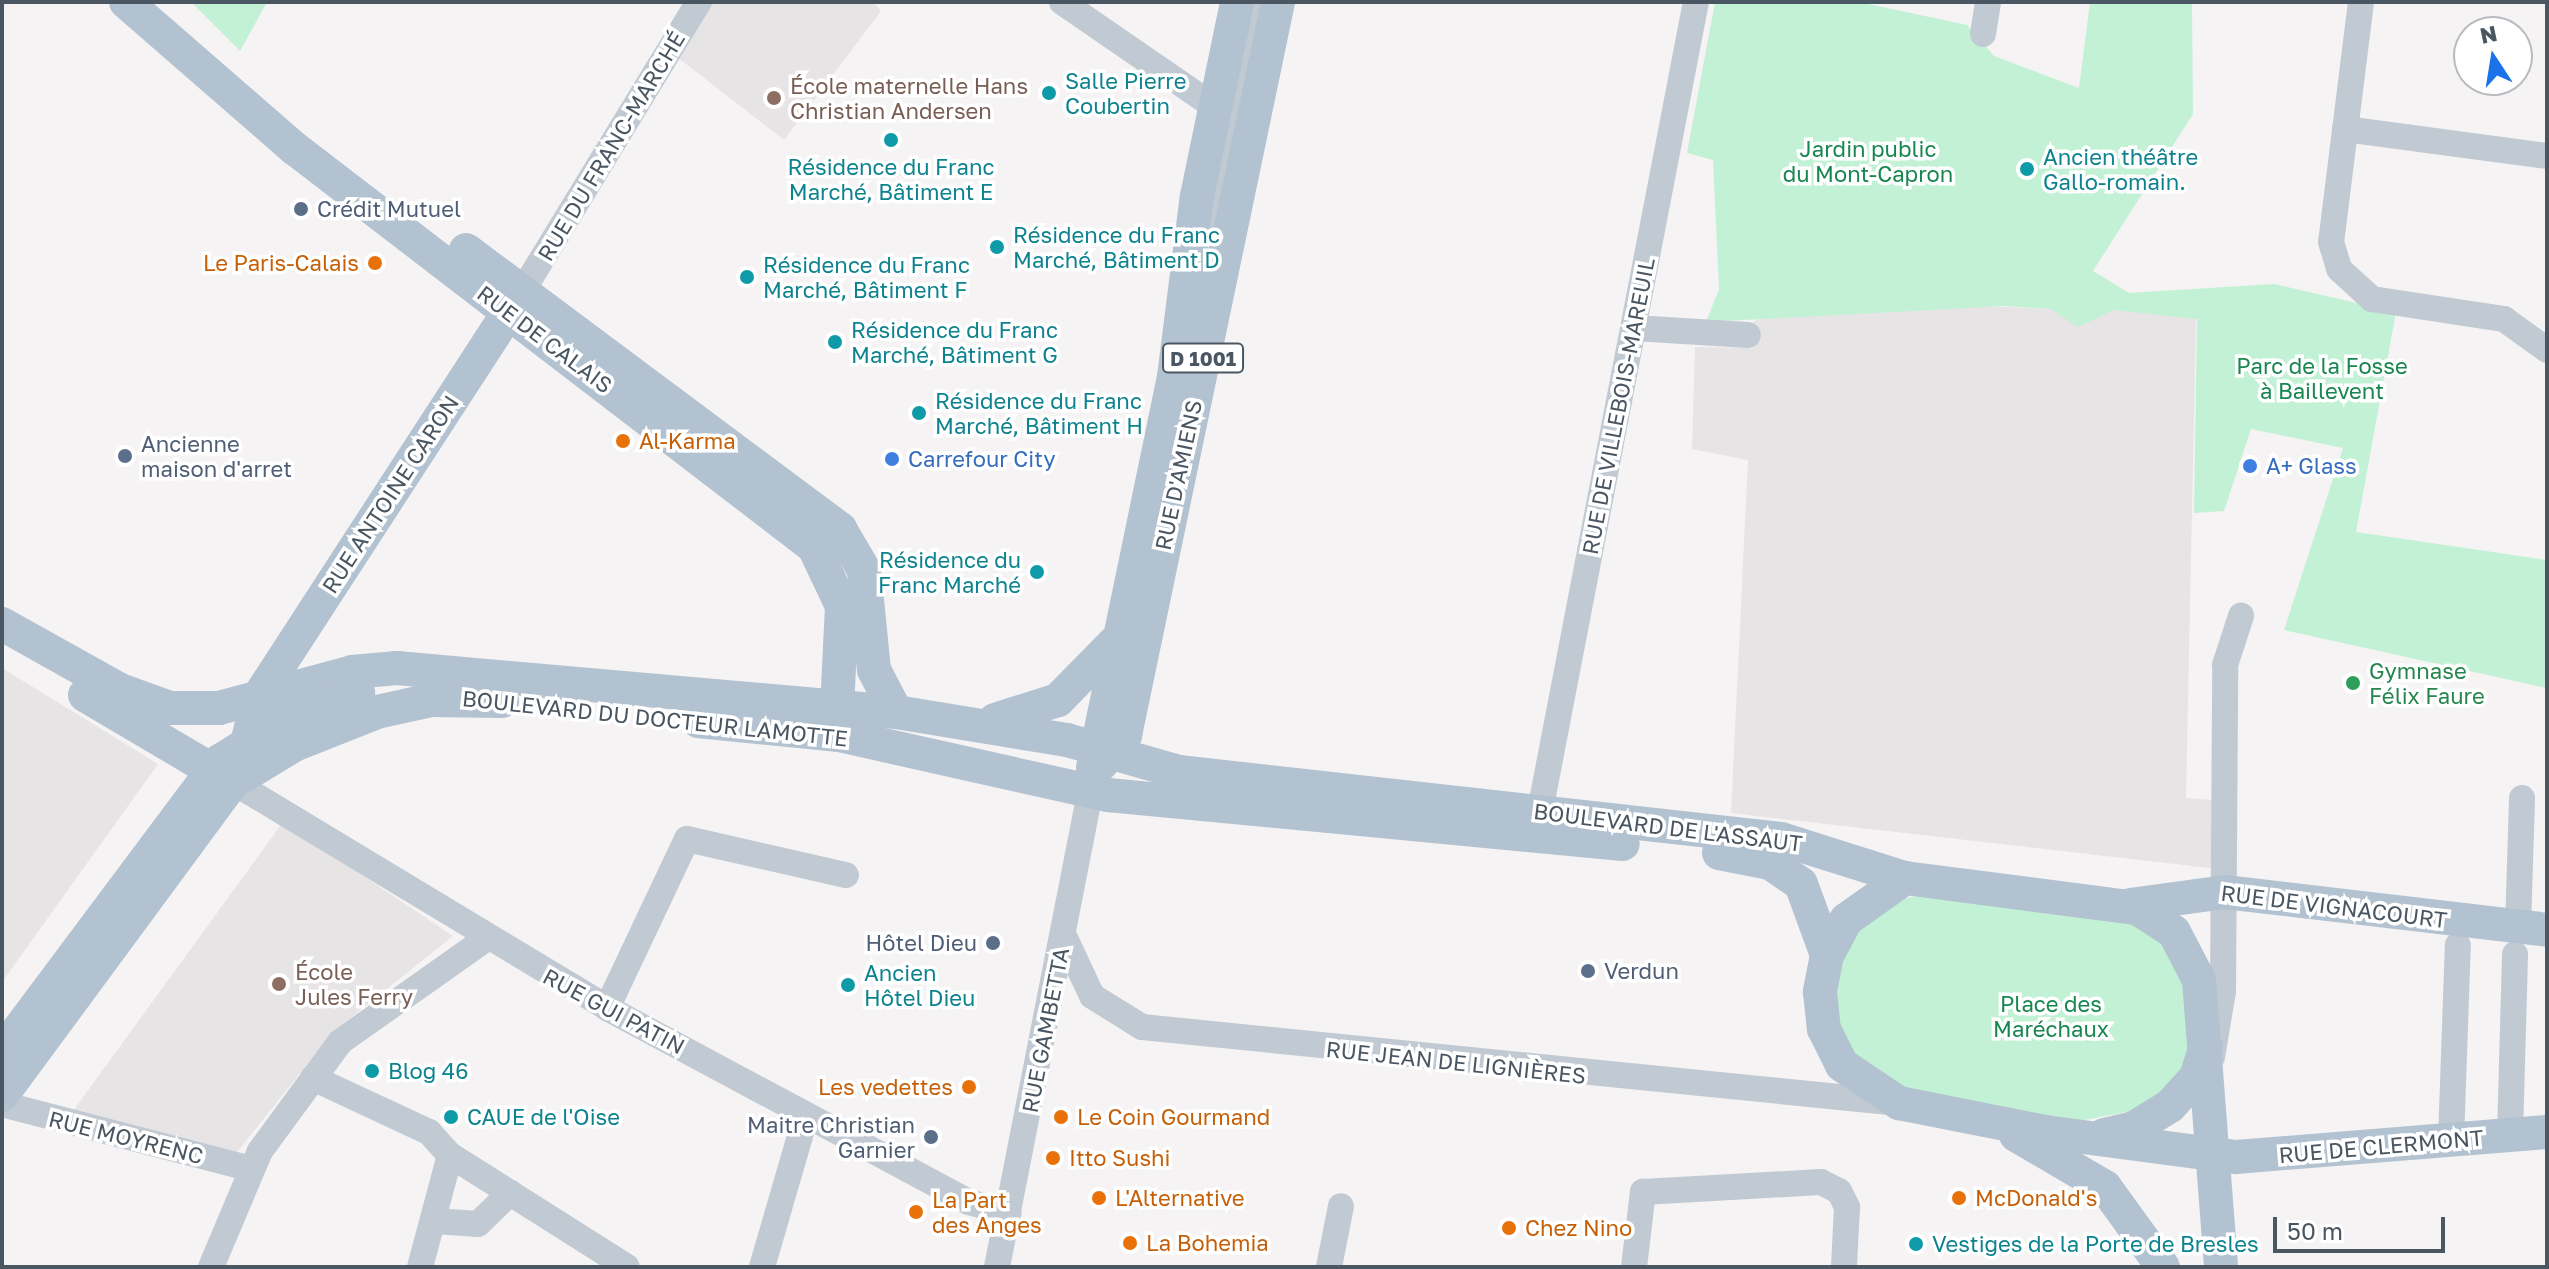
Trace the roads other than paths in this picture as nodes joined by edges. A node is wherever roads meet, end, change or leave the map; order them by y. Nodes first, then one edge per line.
1 (126, 2) edge
2 (157, 2) edge
3 (699, 2) edge
4 (1062, 2) edge
5 (1237, 2) edge
6 (1255, 2) edge
7 (1278, 2) edge
8 (1696, 2) edge
9 (1988, 2) edge
10 (2361, 2) edge
11 (1983, 34) dead end
12 (1215, 107) junction
13 (2345, 129) junction
14 (2547, 156) edge
15 (516, 301) junction
16 (2504, 319) junction
17 (2547, 324) edge
18 (1634, 328) junction
19 (1748, 335) dead end
20 (2547, 350) edge
21 (1174, 377) junction
22 (2241, 616) dead end
23 (2, 624) edge
24 (1117, 640) junction
25 (2, 646) edge
26 (521, 682) junction
27 (258, 698) junction
28 (896, 712) junction
29 (1130, 714) junction
30 (836, 721) junction
31 (969, 722) junction
32 (247, 740) junction
33 (1099, 765) junction
34 (222, 776) junction
35 (1253, 779) junction
36 (2522, 798) dead end
37 (1540, 811) junction
38 (846, 875) dead end
39 (1905, 878) junction
40 (2225, 892) junction
41 (2122, 904) junction
42 (1063, 934) junction
43 (2526, 937) edge
44 (484, 940) junction
45 (2458, 945) dead end
46 (1827, 955) junction
47 (607, 1008) junction
48 (2207, 1030) junction
49 (2, 1052) edge
50 (2209, 1071) junction
51 (313, 1078) junction
52 (2, 1095) edge
53 (1899, 1103) junction
54 (2, 1104) edge
55 (806, 1116) junction
56 (1998, 1125) junction
57 (2547, 1132) edge
58 (2510, 1135) junction
59 (2088, 1137) junction
60 (2451, 1141) junction
61 (450, 1155) junction
62 (2215, 1155) junction
63 (251, 1169) junction
64 (510, 1193) junction
65 (1341, 1206) dead end
66 (1009, 1213) junction
67 (435, 1221) junction
68 (211, 1267) edge
69 (420, 1267) edge
70 (627, 1267) edge
71 (762, 1267) edge
72 (997, 1267) edge
73 (1329, 1267) edge
74 (1634, 1267) edge
75 (1844, 1267) edge
76 (2163, 1267) edge
77 (2221, 1267) edge

1 - 15 main road, RUE DE CALAIS
2 - 15 main road, RUE DE CALAIS
3 - 15 street, RUE DU FRANC-MARCHÉ
4 - 12 street
5 - 12 main road, RUE D'AMIENS / D 1001
6 - 21 street, RUE D'AMIENS
7 - 29 main road, RUE D'AMIENS / D 1001
8 - 18 street, RUE DE VILLEBOIS-MAREUIL
9 - 11 street
10 - 13 street
12 - 21 main road, RUE D'AMIENS / D 1001
13 - 14 street
13 - 16 street
15 - 27 main road, RUE ANTOINE CARON
15 - 28 main road, RUE DE CALAIS
15 - 30 main road, RUE DE CALAIS
16 - 17 street
16 - 20 street
18 - 19 street
18 - 37 street, RUE DE VILLEBOIS-MAREUIL
21 - 24 main road, RUE D'AMIENS / D 1001
22 - 40 street
23 - 27 main road, BOULEVARD DU DOCTEUR LAMOTTE
24 - 31 main road
24 - 33 main road, RUE D'AMIENS / D 1001
25 - 34 main road
26 - 27 main road, BOULEVARD DU DOCTEUR LAMOTTE
26 - 30 main road, BOULEVARD DU DOCTEUR LAMOTTE
26 - 32 main road, BOULEVARD DU DOCTEUR LAMOTTE
27 - 32 main road, RUE ANTOINE CARON
28 - 30 main road, BOULEVARD DU DOCTEUR LAMOTTE
28 - 31 main road, BOULEVARD DU DOCTEUR LAMOTTE
29 - 33 main road, D 1001
29 - 35 main road
30 - 33 main road, BOULEVARD DU DOCTEUR LAMOTTE
30 - 34 main road, BOULEVARD DU DOCTEUR LAMOTTE
31 - 33 main road, BOULEVARD DU DOCTEUR LAMOTTE
32 - 34 main road, RUE ANTOINE CARON
33 - 35 main road, BOULEVARD DU DOCTEUR LAMOTTE
33 - 42 street, RUE GAMBETTA / D 1001
33 - 46 main road, BOULEVARD DE L'ASSAUT
34 - 44 street, RUE GUI PATIN
34 - 49 main road
34 - 52 main road
35 - 37 main road, BOULEVARD DE L'ASSAUT
36 - 43 street
37 - 39 main road, BOULEVARD DE L'ASSAUT
38 - 47 street
39 - 41 main road, BOULEVARD DE L'ASSAUT
39 - 46 main road
40 - 41 main road, RUE DE VIGNACOURT
40 - 43 main road, RUE DE VIGNACOURT
40 - 50 street
41 - 48 main road, BOULEVARD DE L'ASSAUT
42 - 53 street, RUE JEAN DE LIGNIÈRES
42 - 66 street, RUE GAMBETTA
43 - 58 street
44 - 47 street, RUE GUI PATIN
44 - 51 street
45 - 60 street
46 - 53 main road
47 - 55 street, RUE GUI PATIN
48 - 50 main road, BOULEVARD DE L'ASSAUT
48 - 59 main road
50 - 62 main road, BOULEVARD DE L'ASSAUT
51 - 61 street
51 - 63 street
53 - 56 main road
54 - 63 street, RUE MOYRENC
55 - 66 street, RUE GUI PATIN
55 - 71 street
56 - 59 main road, RUE DE CLERMONT
56 - 76 main road
57 - 58 main road, RUE DE CLERMONT
58 - 60 main road, RUE DE CLERMONT
59 - 62 main road, RUE DE CLERMONT
60 - 62 main road, RUE DE CLERMONT
61 - 64 street
61 - 67 street
62 - 77 main road, BOULEVARD DE L'ASSAUT
63 - 68 street
64 - 67 street
64 - 70 street
65 - 73 street
66 - 72 street, RUE GAMBETTA
67 - 69 street
74 - 75 street

